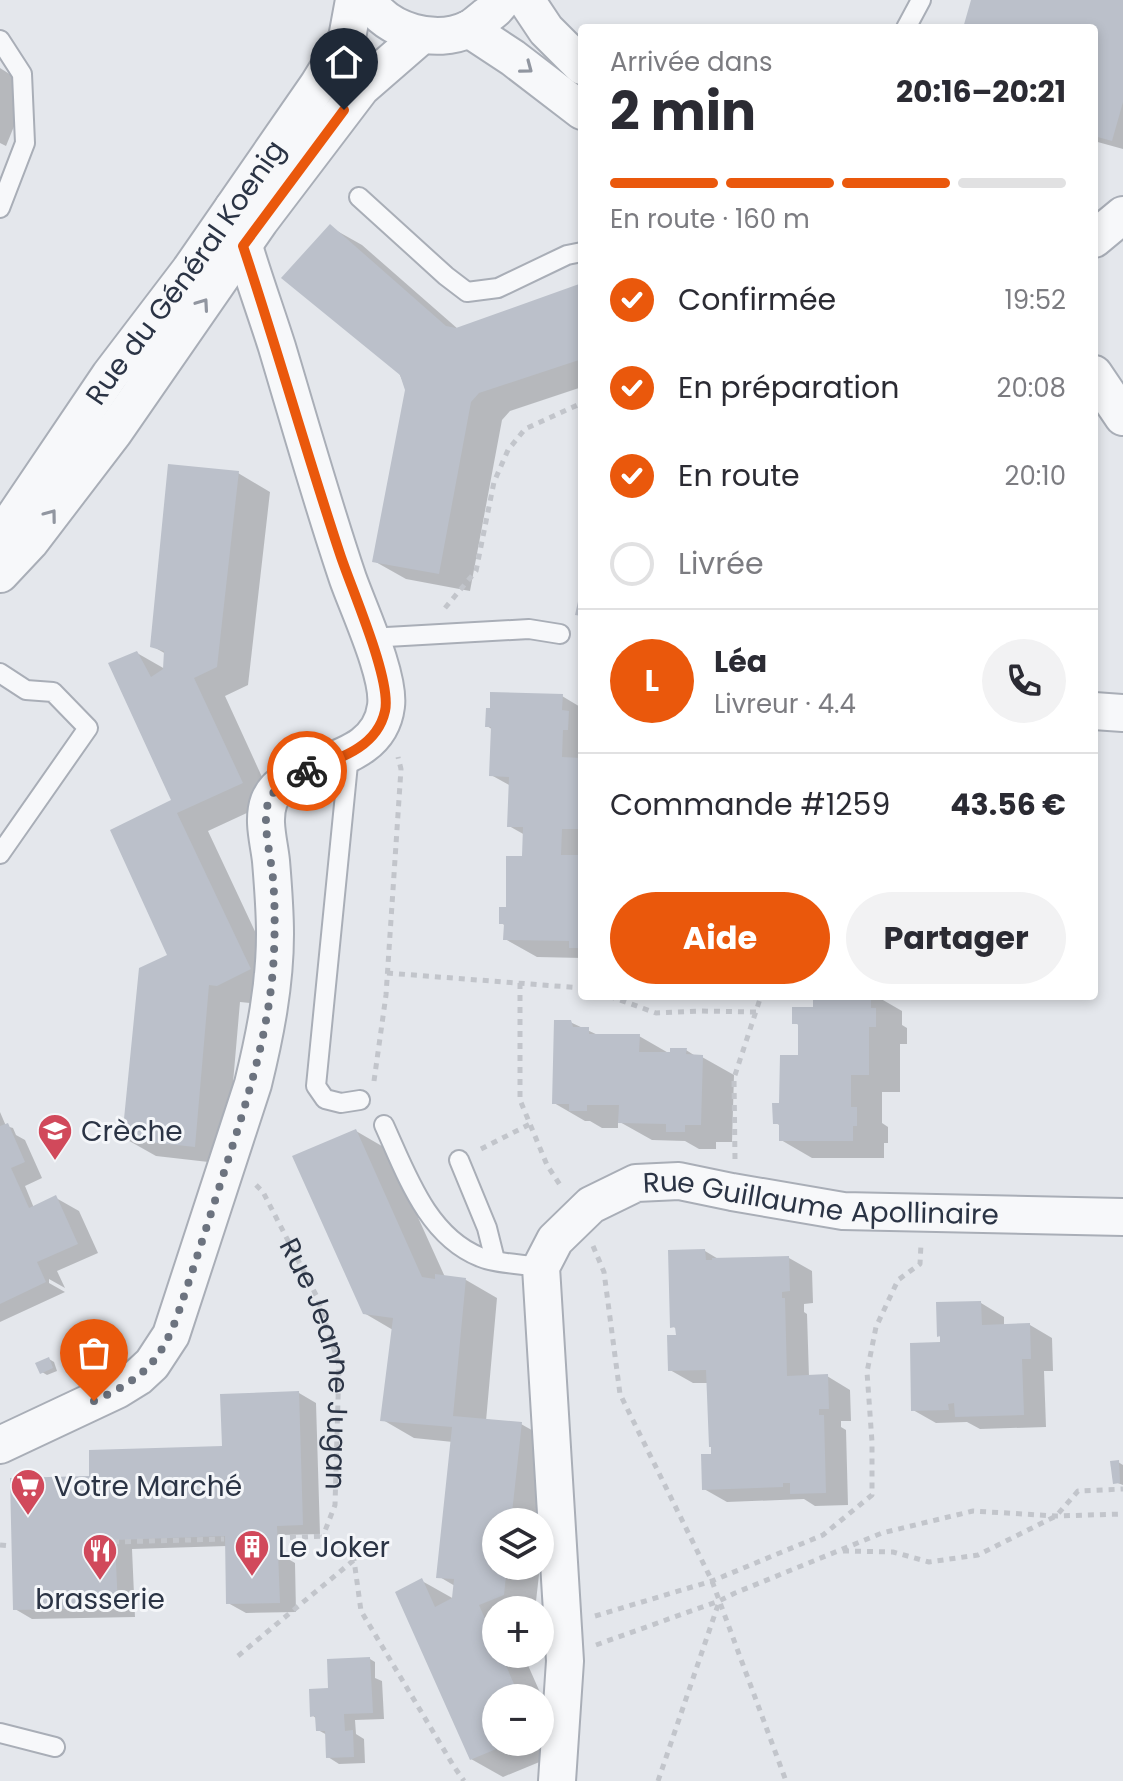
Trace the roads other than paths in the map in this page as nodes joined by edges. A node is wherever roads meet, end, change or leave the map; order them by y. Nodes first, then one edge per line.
1 (354, 0) edge
2 (368, 0) edge
3 (502, 0) edge
4 (526, 0) edge
5 (921, 0) edge
6 (908, 24) edge
7 (469, 29) junction
8 (422, 35) junction
9 (0, 40) edge
10 (578, 62) edge
11 (578, 108) edge
12 (359, 197) dead end
13 (0, 208) edge
14 (233, 208) junction
15 (1123, 215) edge
16 (1098, 236) edge
17 (243, 246) junction
18 (578, 253) edge
19 (1098, 380) edge
20 (1123, 417) edge
21 (3, 528) edge
22 (0, 574) edge
23 (560, 634) dead end
24 (369, 638) junction
25 (0, 673) edge
26 (1098, 711) edge
27 (1123, 713) edge
28 (349, 754) junction
29 (0, 854) edge
30 (360, 1100) road end
31 (384, 1125) dead end
32 (459, 1160) road end
33 (1123, 1217) edge
34 (495, 1260) junction
35 (541, 1267) junction
36 (0, 1445) edge
37 (0, 1733) edge
38 (55, 1747) dead end
39 (557, 1781) edge

1 - 14 street, Rue du Général Koenig
2 - 8 street
3 - 7 street
4 - 10 street
5 - 6 lane
7 - 8 street
7 -> 11 street
8 - 17 street, Rue du Général Koenig
9 - 13 lane
12 - 18 lane
14 - 17 street
14 - 21 street, Rue du Général Koenig
15 - 16 street
22 -> 17 street, Rue du Général Koenig
17 - 24 street
19 - 20 street
23 - 24 lane
24 - 28 street
25 - 29 lane
26 - 27 street
28 - 30 lane
28 - 36 street
31 - 34 lane
32 - 34 lane
33 - 35 street, Rue Guillaume Apollinaire
34 - 35 lane
35 - 39 street
37 - 38 lane

